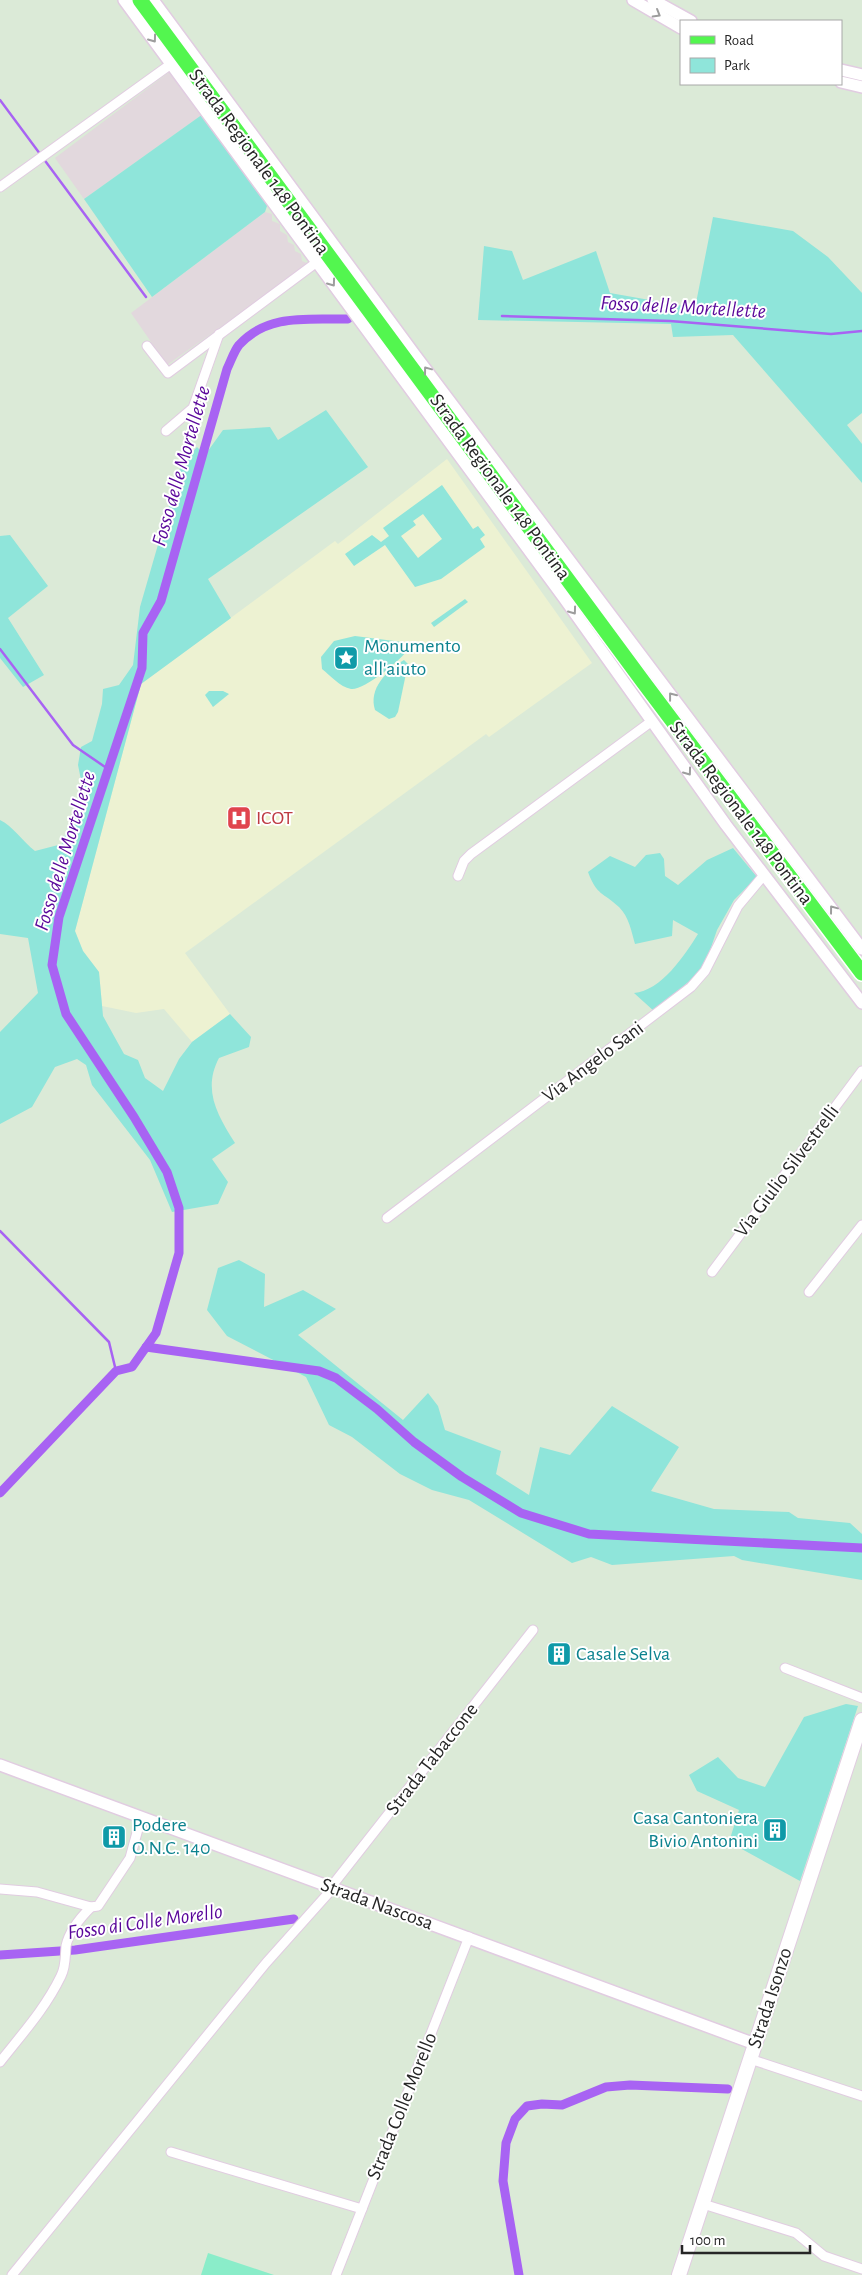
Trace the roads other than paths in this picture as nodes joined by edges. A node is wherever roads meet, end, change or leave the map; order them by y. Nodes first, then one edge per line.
1 (124, 0) edge
2 (140, 0) edge
3 (153, 0) edge
4 (633, 0) edge
5 (653, 0) edge
6 (689, 20) edge
7 (680, 27) edge
8 (171, 64) junction
9 (842, 70) edge
10 (862, 76) edge
11 (842, 82) edge
12 (862, 86) edge
13 (0, 187) edge
14 (317, 262) junction
15 (220, 334) junction
16 (147, 346) dead end
17 (166, 431) dead end
18 (652, 721) junction
19 (764, 875) junction
20 (458, 876) dead end
21 (862, 949) edge
22 (862, 973) edge
23 (862, 1003) edge
24 (862, 1071) edge
25 (387, 1218) dead end
26 (862, 1226) edge
27 (712, 1272) dead end
28 (809, 1292) dead end
29 (533, 1630) dead end
30 (785, 1668) dead end
31 (862, 1698) edge
32 (862, 1720) edge
33 (0, 1765) edge
34 (141, 1818) junction
35 (332, 1887) junction
36 (0, 1890) edge
37 (91, 1907) junction
38 (469, 1937) junction
39 (755, 2044) junction
40 (4, 2050) edge
41 (750, 2059) junction
42 (0, 2062) edge
43 (862, 2096) edge
44 (170, 2152) dead end
45 (703, 2204) junction
46 (362, 2209) junction
47 (862, 2269) edge
48 (12, 2275) edge
49 (336, 2275) edge
50 (680, 2275) edge

1 -> 8 street
2 - 22 main road, Strada Regionale 148 Pontina
21 -> 3 street
4 -> 7 street
5 - 6 street
8 - 13 street
8 - 14 street
9 - 10 street
11 - 12 street
14 - 15 street
14 -> 18 street
15 - 16 street
15 - 17 street
18 -> 19 street
18 - 20 street
19 - 23 street
19 - 25 street, Via Angelo Sani
24 - 27 street, Via Giulio Silvestrelli
26 - 28 street
29 - 35 street, Strada Tabaccone
30 - 31 street
32 - 39 main road, Strada Isonzo
33 - 34 street, Strada Nascosa
34 - 35 street, Strada Nascosa
34 - 37 street
35 - 38 street, Strada Nascosa
35 - 48 street, Strada Tabaccone
36 - 37 street
37 - 40 street
38 - 39 street, Strada Nascosa
38 - 46 street, Strada Colle Morello
39 - 41 main road, Strada Isonzo
40 - 42 street
41 - 43 street
41 - 45 main road, Strada Isonzo
44 - 46 street
45 - 47 street
45 - 50 main road, Strada Isonzo
46 - 49 street, Strada Colle Morello

